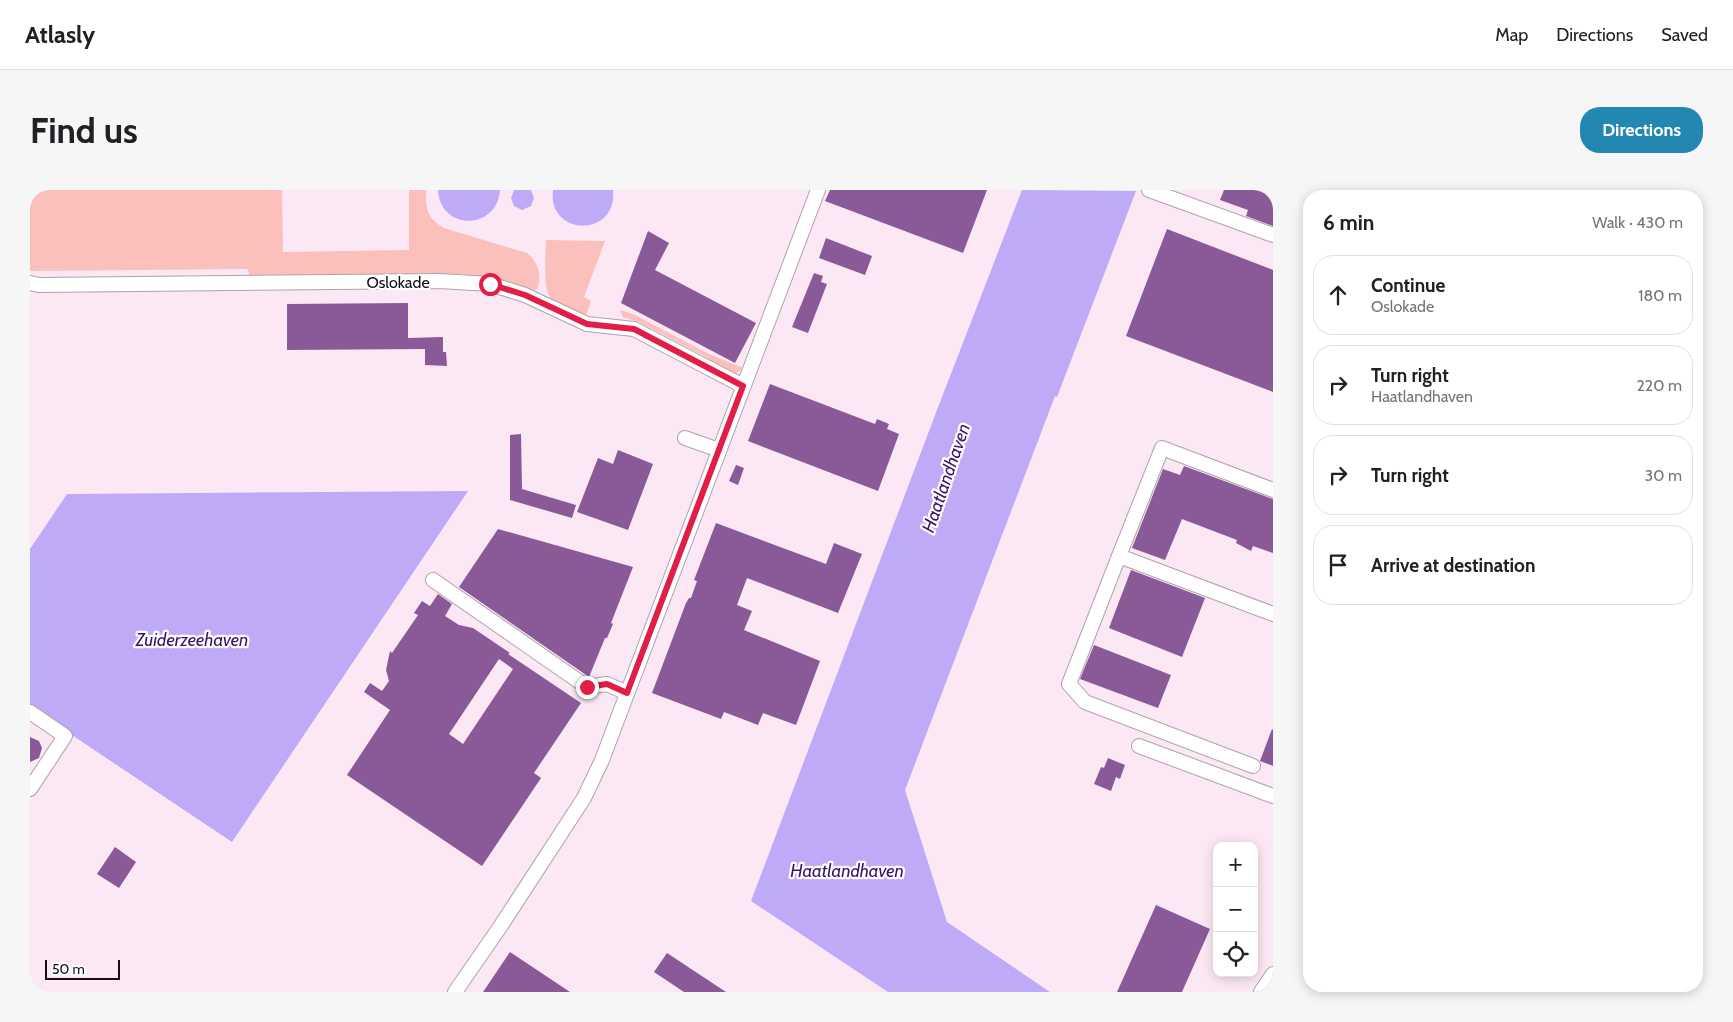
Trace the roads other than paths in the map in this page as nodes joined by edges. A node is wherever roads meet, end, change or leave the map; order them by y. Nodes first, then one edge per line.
1 (818, 190) edge
2 (1149, 190) edge
3 (1273, 235) edge
4 (30, 283) edge
5 (743, 386) junction
6 (686, 438) dead end
7 (719, 450) junction
8 (1273, 490) edge
9 (1118, 556) junction
10 (433, 580) dead end
11 (1273, 614) edge
12 (627, 693) junction
13 (30, 712) edge
14 (1139, 746) dead end
15 (1253, 766) dead end
16 (30, 789) edge
17 (1273, 796) edge
18 (1273, 974) edge
19 (455, 992) edge
20 (1261, 992) edge

1 - 5 street
2 - 3 street
4 - 5 street, Oslokade
5 - 7 street
6 - 7 street
7 - 12 street
8 - 9 street
9 - 11 street
9 - 15 street
10 - 12 street
12 - 19 street
13 - 16 street
14 - 17 street
18 - 20 street

